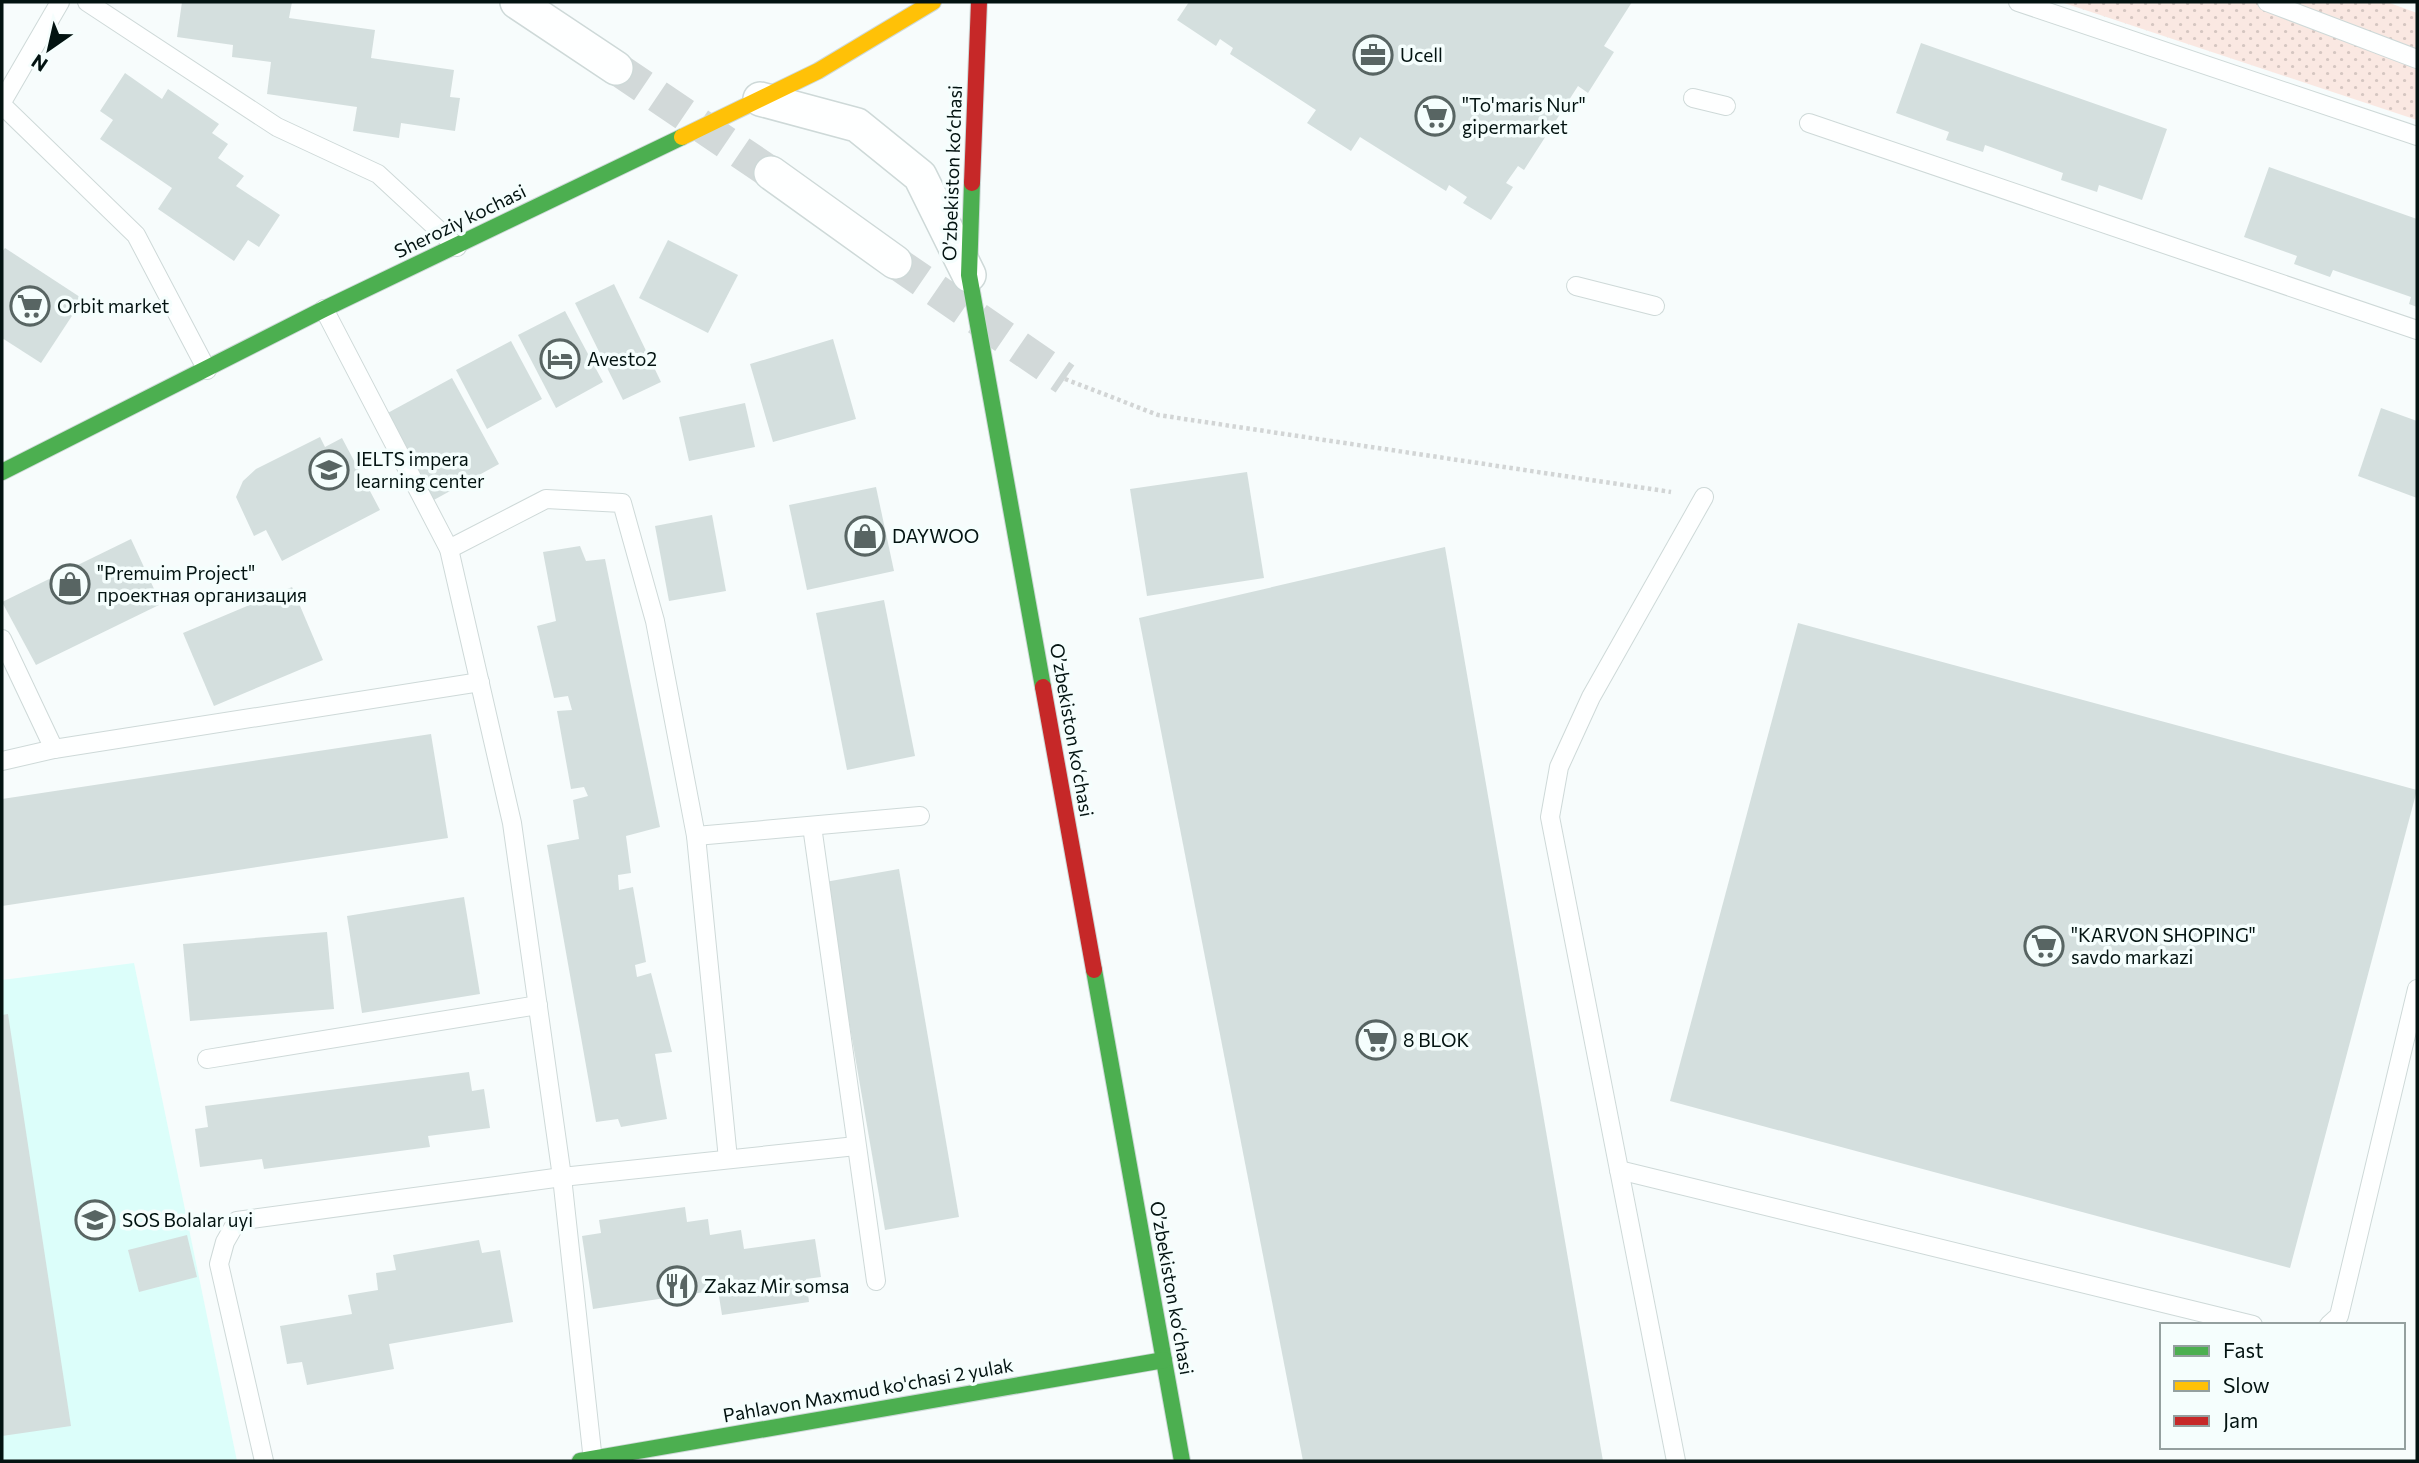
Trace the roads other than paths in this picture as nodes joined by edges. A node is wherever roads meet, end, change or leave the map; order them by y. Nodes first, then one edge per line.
1 (60, 2) edge
2 (87, 2) edge
3 (517, 2) edge
4 (933, 2) edge
5 (979, 2) edge
6 (2018, 2) edge
7 (2267, 2) edge
8 (2417, 59) edge
9 (616, 68) tunnel mouth
10 (1693, 98) dead end
11 (760, 99) junction
12 (2, 103) edge
13 (1726, 106) dead end
14 (1809, 123) dead end
15 (2417, 136) edge
16 (771, 173) tunnel mouth
17 (457, 247) junction
18 (895, 262) tunnel mouth
19 (969, 275) junction
20 (1576, 286) dead end
21 (1656, 306) dead end
22 (324, 309) junction
23 (2417, 330) edge
24 (207, 370) junction
25 (2, 472) edge
26 (1704, 498) road end
27 (449, 549) junction
28 (2, 639) edge
29 (480, 682) junction
30 (54, 749) junction
31 (2, 761) edge
32 (919, 816) dead end
33 (812, 826) junction
34 (696, 836) junction
35 (2417, 989) edge
36 (538, 1005) junction
37 (207, 1059) dead end
38 (856, 1146) junction
39 (727, 1159) junction
40 (1619, 1170) junction
41 (562, 1177) junction
42 (876, 1282) dead end
43 (2245, 1323) edge
44 (2331, 1323) edge
45 (1164, 1360) junction
46 (589, 1460) edge
47 (264, 1461) edge
48 (1182, 1461) edge
49 (1676, 1461) edge

1 - 12 lane
2 - 17 lane
3 - 9 street
4 - 11 street, Sheroziy kochasi
5 - 19 street, O’zbekiston ko‘chasi
6 - 15 lane
7 - 8 lane
10 - 13 lane
11 - 17 street, Sheroziy kochasi
11 - 19 street
12 - 24 lane
14 - 23 lane
16 - 18 street
17 - 22 street, Sheroziy kochasi
19 - 45 street, O’zbekiston ko‘chasi
20 - 21 lane
22 - 24 street, Sheroziy kochasi
22 - 27 lane
24 - 25 street, Sheroziy kochasi
26 - 40 lane
27 - 29 lane
27 - 34 lane
28 - 30 lane
29 - 30 lane
29 - 36 lane
30 - 31 lane
32 - 33 lane
33 - 34 lane
33 - 38 lane
34 - 39 lane
35 - 44 lane
36 - 37 lane
36 - 41 lane
38 - 39 lane
38 - 42 lane
39 - 41 lane
40 - 43 lane
40 - 49 lane
41 - 46 lane
41 - 47 lane
45 - 46 street, Pahlavon Maxmud ko'chasi 2 yulak
45 - 48 street, O’zbekiston ko‘chasi

